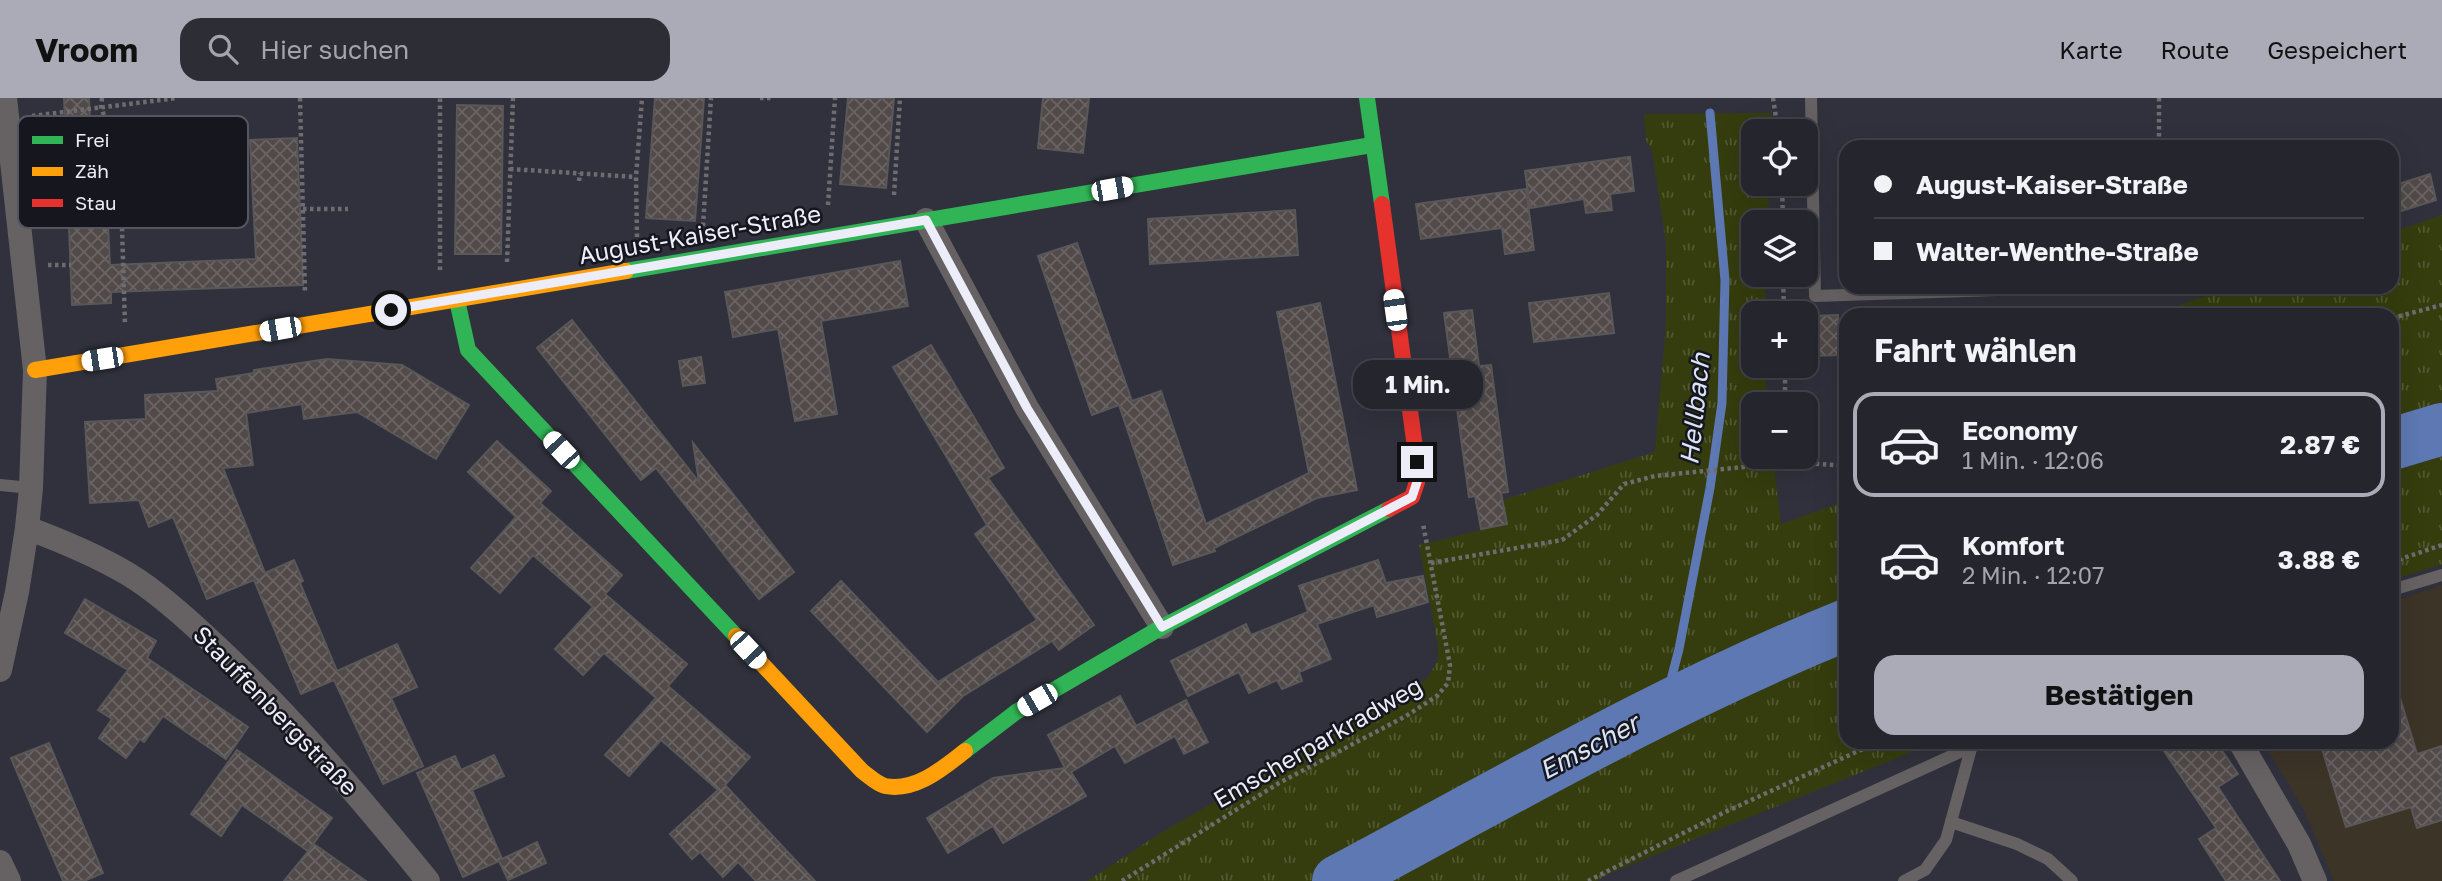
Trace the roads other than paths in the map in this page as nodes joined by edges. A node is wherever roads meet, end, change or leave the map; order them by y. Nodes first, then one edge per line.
1 (1367, 98) edge
2 (1811, 98) edge
3 (6, 109) edge
4 (1372, 145) junction
5 (18, 213) edge
6 (926, 220) junction
7 (20, 228) edge
8 (1875, 294) edge
9 (457, 300) junction
10 (36, 370) junction
11 (0, 485) edge
12 (31, 488) junction
13 (27, 528) junction
14 (2442, 575) edge
15 (2399, 588) edge
16 (1162, 627) junction
17 (0, 670) edge
18 (1966, 749) edge
19 (1975, 749) edge
20 (2244, 749) edge
21 (1951, 822) junction
22 (0, 862) edge
23 (9, 881) edge
24 (428, 881) edge
25 (1676, 881) edge
26 (1904, 881) edge
27 (2072, 881) edge
28 (2315, 881) edge

1 - 4 street
2 - 8 lane
3 - 5 street
4 - 6 street, August-Kaiser-Straße
4 - 16 street
6 - 9 street, August-Kaiser-Straße
6 - 16 street
7 - 10 street
9 - 10 street, August-Kaiser-Straße
9 - 16 street
10 - 12 street
11 - 12 lane
12 - 13 street
13 - 17 street
13 - 24 street, Stauffenbergstraße
14 - 15 lane
18 - 25 lane
19 - 21 lane
20 - 28 street
21 - 26 lane
21 - 27 lane
22 - 23 street

